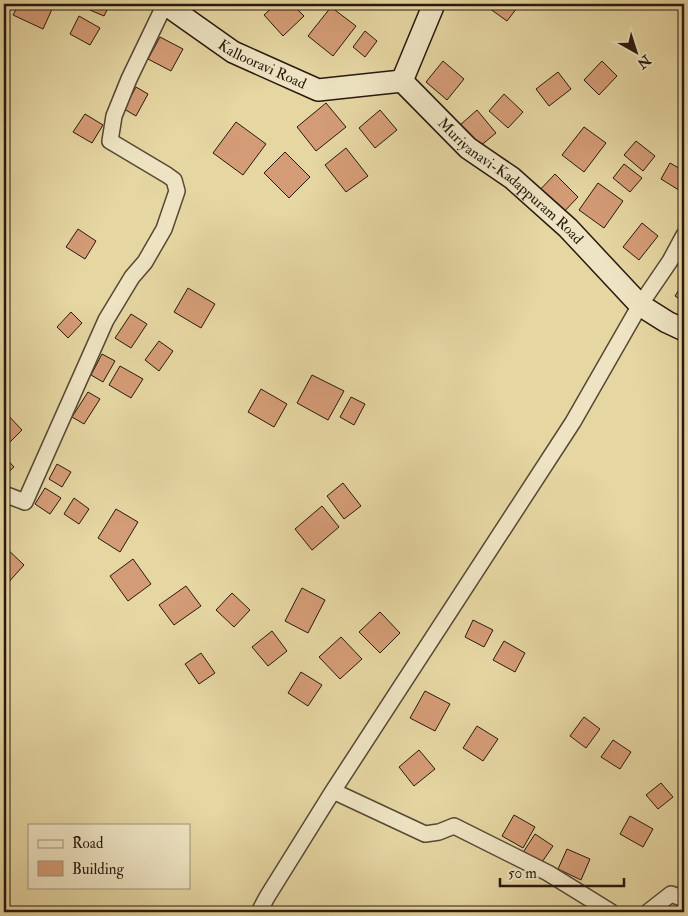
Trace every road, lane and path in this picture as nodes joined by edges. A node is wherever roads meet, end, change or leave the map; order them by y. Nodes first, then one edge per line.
1 (165, 4) edge
2 (434, 4) edge
3 (402, 81) junction
4 (684, 235) edge
5 (640, 305) junction
6 (684, 330) edge
7 (4, 494) edge
8 (333, 791) junction
9 (684, 899) edge
10 (259, 912) edge
11 (611, 912) edge
12 (648, 912) edge

1 - 3 main road, Kallooravi Road
1 - 7 street
2 - 3 main road
3 - 5 main road, Muriyanavi-Kadappuram Road
4 - 5 street
5 - 6 main road, Muriyanavi-Kadappuram Road
5 - 8 street
8 - 10 street
8 - 11 street
9 - 12 street

